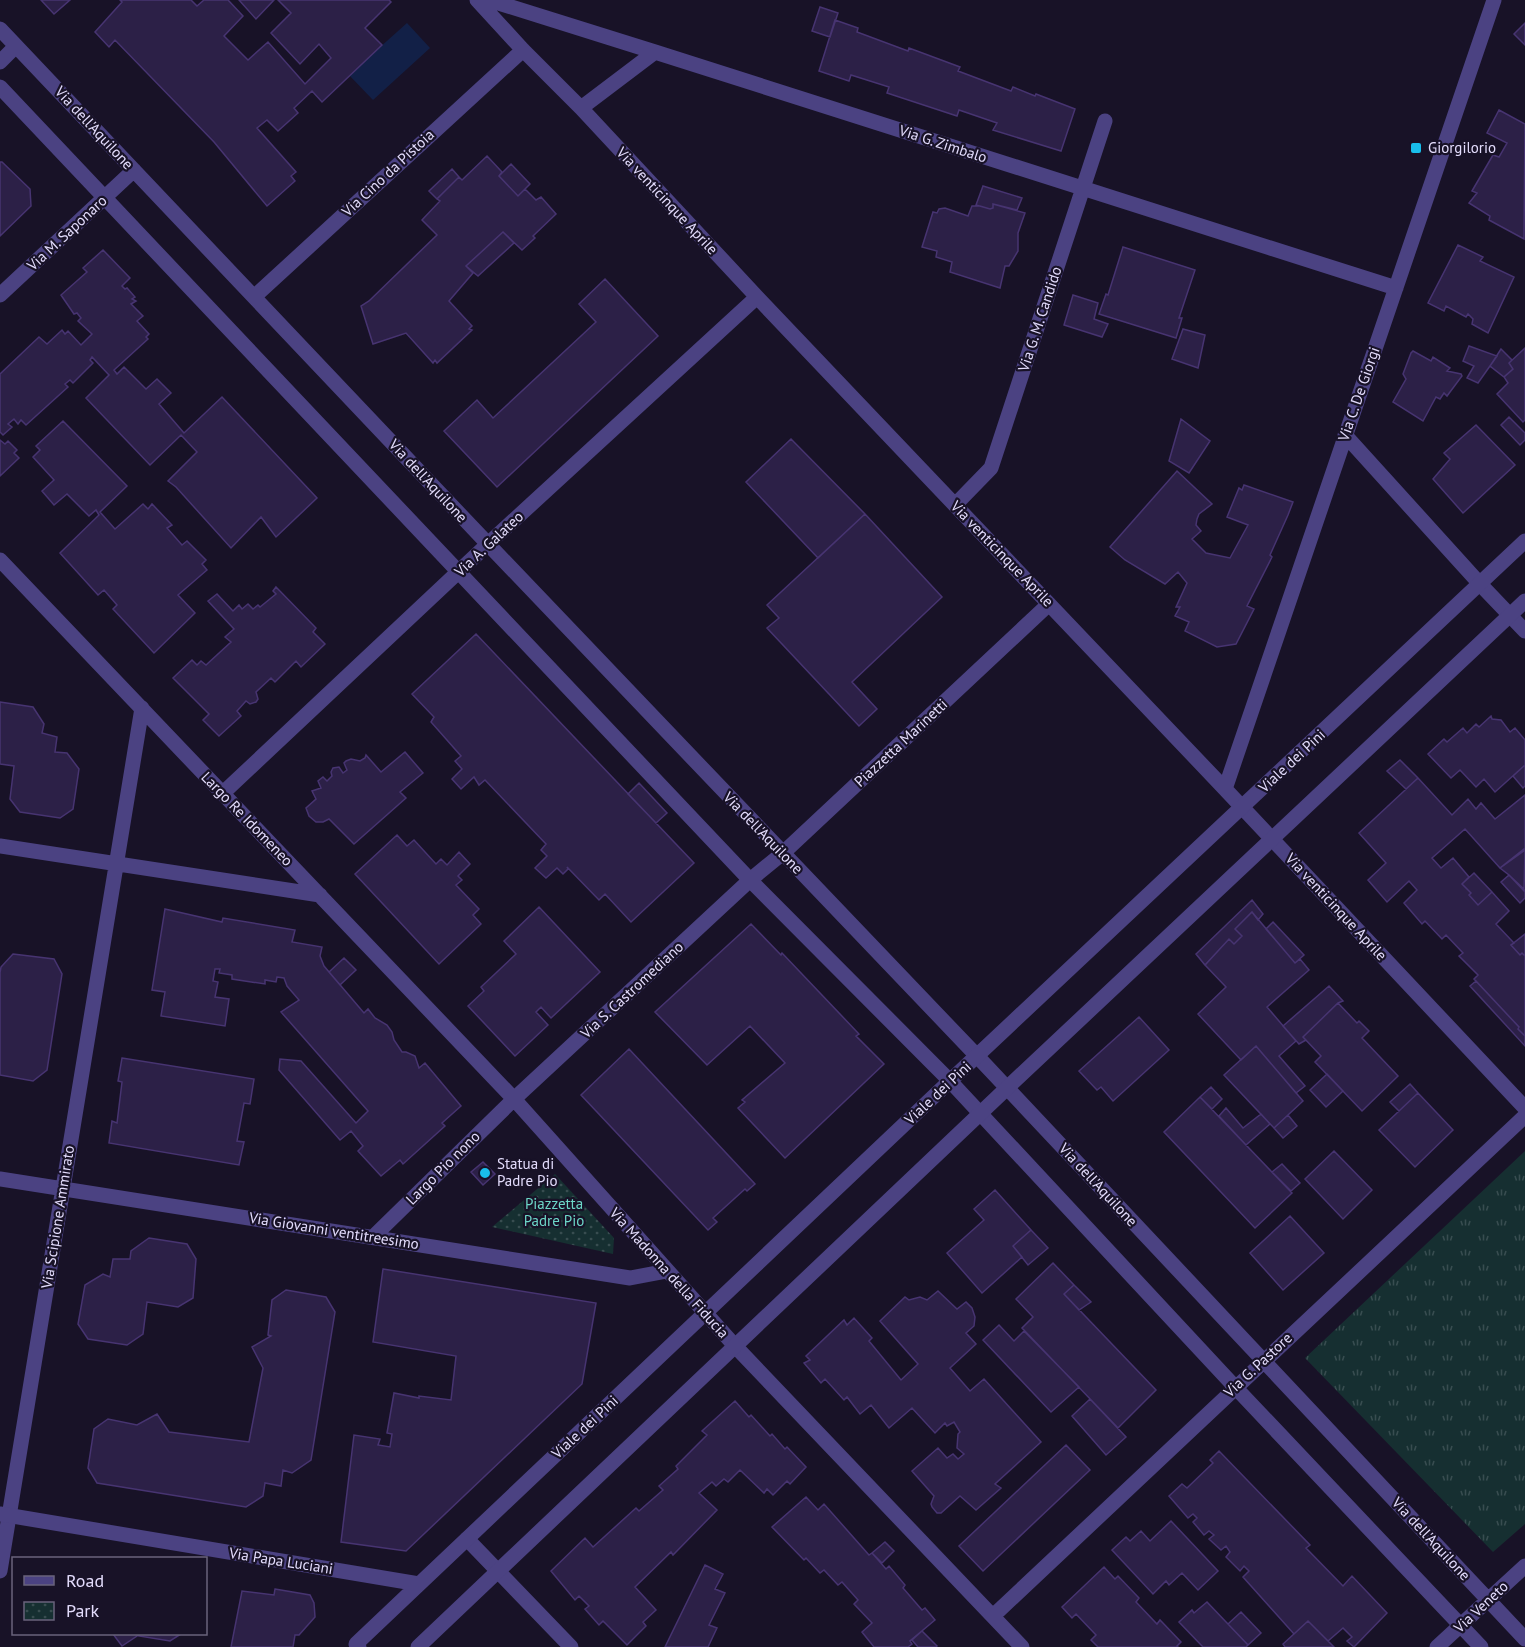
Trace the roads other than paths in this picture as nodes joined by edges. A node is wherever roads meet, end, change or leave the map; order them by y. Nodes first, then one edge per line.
1 (477, 0) edge
2 (489, 0) edge
3 (1494, 0) edge
4 (0, 29) edge
5 (16, 46) junction
6 (523, 50) junction
7 (655, 52) junction
8 (0, 62) edge
9 (0, 87) edge
10 (581, 108) junction
11 (1105, 121) dead end
12 (134, 170) junction
13 (1083, 189) junction
14 (105, 198) junction
15 (1396, 288) junction
16 (0, 295) edge
17 (254, 297) junction
18 (758, 297) junction
19 (1345, 435) junction
20 (955, 505) junction
21 (1525, 541) edge
22 (488, 544) junction
23 (0, 560) edge
24 (459, 572) junction
25 (1480, 584) junction
26 (1525, 601) edge
27 (1049, 604) junction
28 (1510, 615) junction
29 (1525, 631) edge
30 (142, 708) junction
31 (1226, 789) junction
32 (223, 793) junction
33 (1242, 807) junction
34 (1273, 839) junction
35 (0, 846) edge
36 (783, 853) junction
37 (116, 864) junction
38 (750, 880) junction
39 (320, 895) junction
40 (977, 1056) junction
41 (950, 1081) junction
42 (1007, 1088) junction
43 (514, 1099) junction
44 (1525, 1108) edge
45 (980, 1114) junction
46 (1525, 1116) edge
47 (0, 1179) edge
48 (63, 1189) junction
49 (373, 1238) junction
50 (667, 1271) junction
51 (705, 1314) junction
52 (735, 1346) junction
53 (1263, 1360) junction
54 (1235, 1387) junction
55 (4, 1515) edge
56 (467, 1539) junction
57 (1525, 1566) edge
58 (0, 1571) edge
59 (498, 1571) junction
60 (419, 1584) junction
61 (1488, 1600) junction
62 (993, 1616) junction
63 (1461, 1626) junction
64 (1525, 1639) edge
65 (359, 1647) edge
66 (418, 1647) edge
67 (571, 1647) edge
68 (1022, 1647) edge
69 (1437, 1647) edge
70 (1481, 1647) edge

1 - 6 street, Via venticinque Aprile
2 - 7 street, Via G. Zimbalo
3 - 15 street, Via C. De Giorgi
4 - 5 street, Via dell'Aquilone
5 - 8 street
5 - 12 street, Via dell'Aquilone
6 - 10 street, Via venticinque Aprile
6 - 17 street, Via Cino da Pistoia
7 - 10 street
7 - 13 street, Via G. Zimbalo
9 - 14 street
10 - 18 street, Via venticinque Aprile
11 - 13 street, Via G. M. Candido
12 - 14 street, Via M. Saponaro
12 - 17 street, Via dell'Aquilone
13 - 15 street, Via G. Zimbalo
13 - 20 street, Via G. M. Candido
14 - 16 street, Via M. Saponaro
14 - 24 street
15 - 19 street, Via C. De Giorgi
17 - 22 street, Via dell'Aquilone
18 - 20 street, Via venticinque Aprile
18 - 22 street, Via A. Galateo
19 - 25 street
19 - 31 street, Via C. De Giorgi
20 - 27 street, Via venticinque Aprile
21 - 25 street, Viale dei Pini
22 - 24 street, Via A. Galateo
22 - 36 street, Via dell'Aquilone
23 - 30 street
24 - 32 street, Via A. Galateo
24 - 38 street
25 - 28 street
25 - 33 street, Viale dei Pini
26 - 28 street
27 - 31 street, Via venticinque Aprile
27 - 36 street, Piazzetta Marinetti
28 - 29 street
28 - 34 street
30 - 32 street, Largo Re Idomeneo
30 - 37 street
31 - 33 street, Via venticinque Aprile
32 - 39 street, Largo Re Idomeneo
33 - 34 street, Via venticinque Aprile
33 - 40 street, Viale dei Pini
34 - 42 street
34 - 44 street, Via venticinque Aprile
35 - 37 street, Largo Re Idomeneo
36 - 38 street, Piazzetta Marinetti
36 - 40 street, Via dell'Aquilone
37 - 39 street, Largo Re Idomeneo
37 - 48 street, Via Scipione Ammirato
38 - 41 street
38 - 43 street, Via S. Castromediano
39 - 43 street, Via Madonna della Fiducia
40 - 41 street, Viale dei Pini
40 - 42 street, Via dell'Aquilone
41 - 45 street
41 - 51 street, Viale dei Pini
42 - 45 street
42 - 53 street, Via dell'Aquilone
43 - 49 street, Largo Pio nono
43 - 50 street, Via Madonna della Fiducia
45 - 52 street
45 - 54 street
46 - 53 street, Via G. Pastore
47 - 48 street, Via Giovanni ventitreesimo
48 - 49 street, Via Giovanni ventitreesimo
48 - 55 street, Via Scipione Ammirato
49 - 50 street, Via Giovanni ventitreesimo
50 - 51 street, Via Madonna della Fiducia
51 - 52 street, Via Madonna della Fiducia
51 - 56 street, Viale dei Pini
52 - 59 street
52 - 62 street, Via Madonna della Fiducia
53 - 54 street, Via G. Pastore
53 - 61 street, Via dell'Aquilone
54 - 62 street, Via G. Pastore
54 - 63 street
55 - 58 street, Via Scipione Ammirato
55 - 60 street, Via Papa Luciani
56 - 59 street
56 - 60 street, Viale dei Pini
57 - 61 street, Via Veneto
59 - 66 street
59 - 67 street
60 - 65 street, Viale dei Pini
61 - 63 street, Via Veneto
61 - 64 street, Via dell'Aquilone
62 - 68 street, Via Madonna della Fiducia
63 - 69 street, Via Veneto
63 - 70 street

